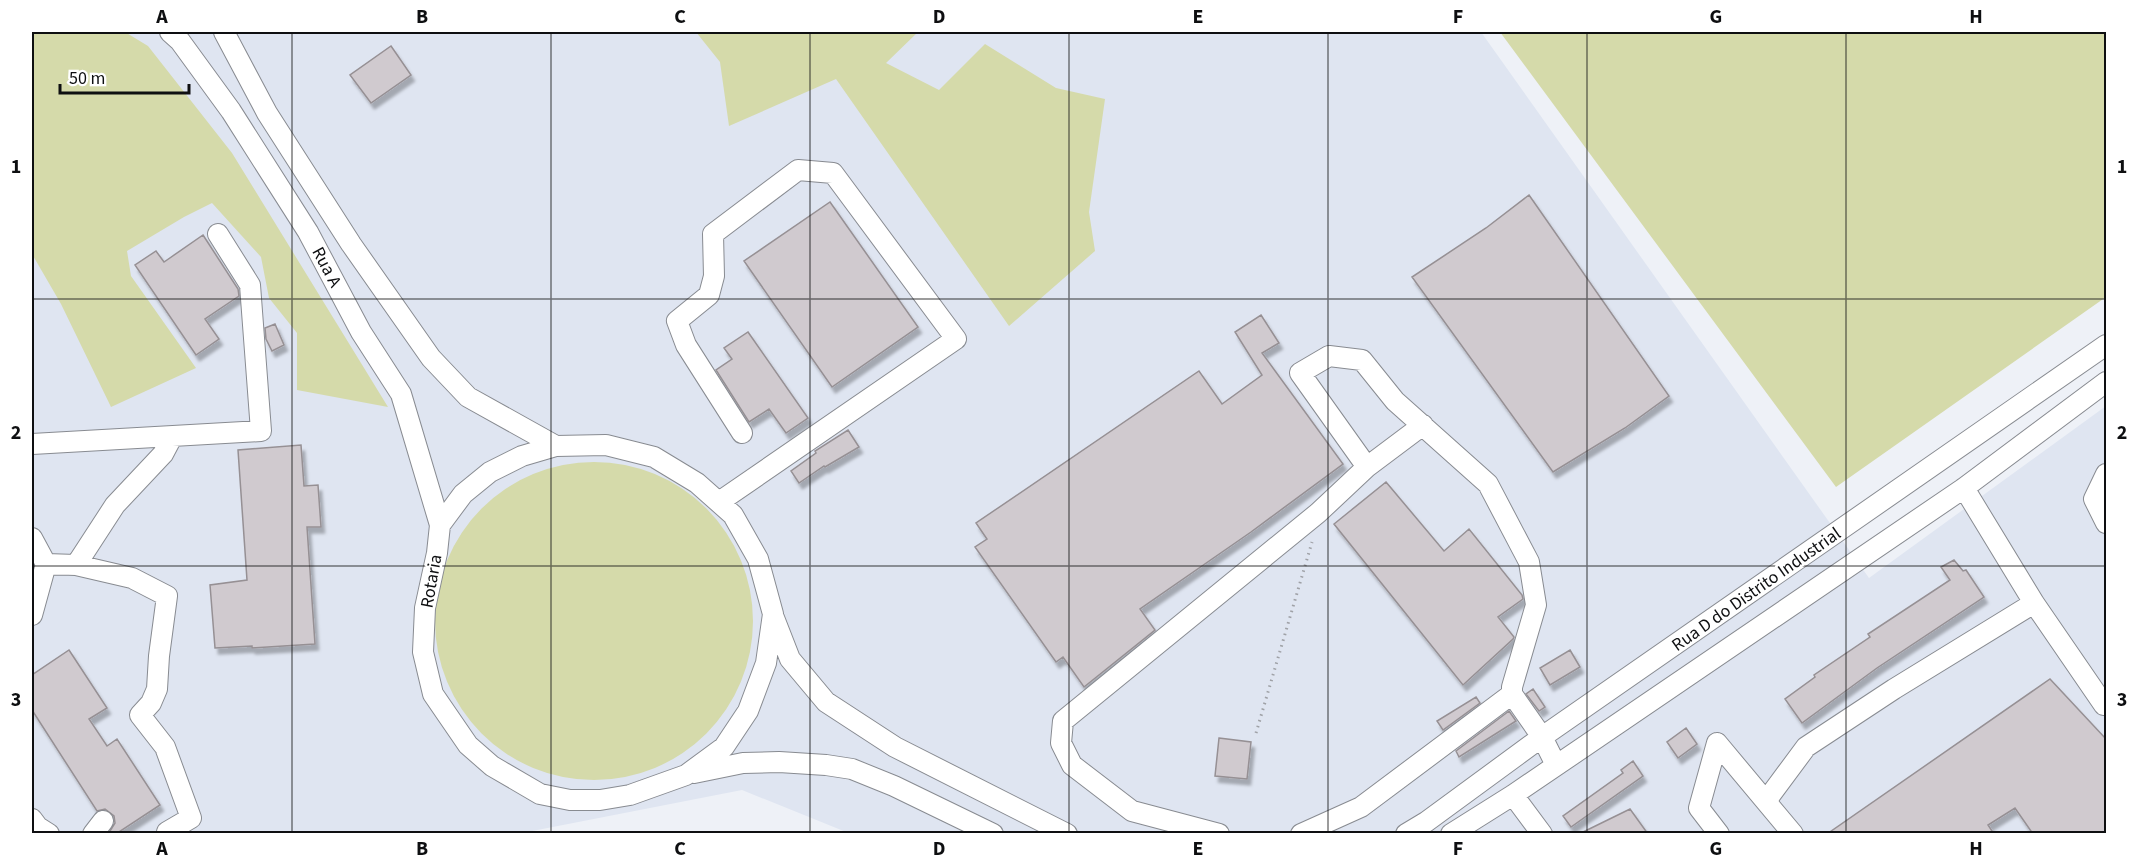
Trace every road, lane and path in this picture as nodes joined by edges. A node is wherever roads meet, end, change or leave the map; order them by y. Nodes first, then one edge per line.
1 (170, 32) edge
2 (224, 32) edge
3 (218, 234) dead end
4 (2106, 345) edge
5 (2106, 382) edge
6 (1423, 424) junction
7 (742, 432) dead end
8 (172, 437) junction
9 (32, 444) edge
10 (556, 446) junction
11 (1367, 467) junction
12 (2106, 474) edge
13 (1964, 488) junction
14 (719, 502) junction
15 (1318, 513) junction
16 (2106, 523) edge
17 (440, 525) junction
18 (32, 538) edge
19 (46, 564) junction
20 (76, 565) junction
21 (2034, 603) junction
22 (773, 614) junction
23 (32, 615) edge
24 (1512, 694) junction
25 (2104, 705) dead end
26 (1256, 733) dead end
27 (1542, 737) junction
28 (1556, 765) junction
29 (686, 775) junction
30 (1513, 795) junction
31 (1766, 801) junction
32 (32, 819) edge
33 (166, 833) edge
34 (49, 834) edge
35 (993, 834) edge
36 (1067, 834) edge
37 (1219, 834) edge
38 (1301, 834) edge
39 (1406, 834) edge
40 (1451, 834) edge
41 (1542, 834) edge
42 (1719, 834) edge
43 (1793, 834) edge

1 - 17 street, Rua A
2 - 10 street, Rua A
3 - 8 street
4 - 27 street, Rua D do Distrito Industrial
5 - 13 street, Rua D do Distrito Industrial
6 - 11 street
6 - 11 street
6 - 24 street
7 - 14 street
8 - 9 street
8 - 20 street
10 - 14 street, Rotaria
10 - 17 street, Rotaria
11 - 15 street
12 - 16 street
13 - 21 street
13 - 28 street, Rua D do Distrito Industrial
14 - 22 street, Rotaria
15 - 26 path
15 - 37 street
17 - 29 street, Rotaria
18 - 19 street
19 - 20 street
19 - 23 street
20 - 33 street
21 - 25 street
21 - 31 street
22 - 29 street, Rotaria
22 - 36 street
24 - 27 street
24 - 38 street
27 - 28 street
27 - 39 street, Rua D do Distrito Industrial
28 - 30 street, Rua D do Distrito Industrial
29 - 35 street
30 - 40 street, Rua D do Distrito Industrial
30 - 41 street
31 - 42 street
31 - 43 street
32 - 34 street

